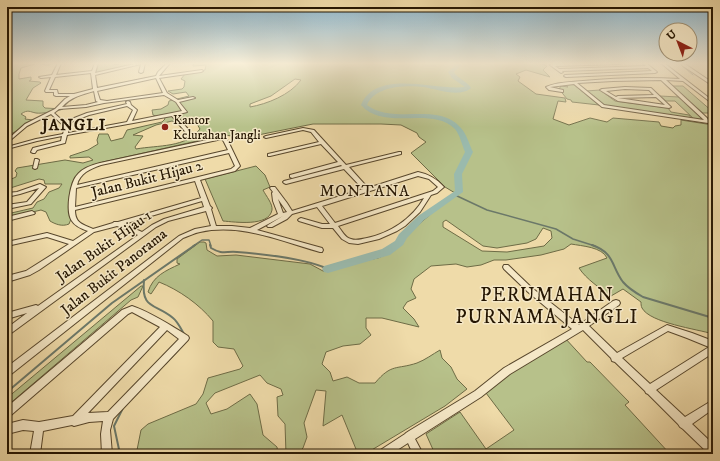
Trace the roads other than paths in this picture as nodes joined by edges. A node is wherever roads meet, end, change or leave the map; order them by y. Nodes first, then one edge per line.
1 (50, 85) edge
2 (94, 85) edge
3 (121, 85) edge
4 (161, 85) edge
5 (563, 85) edge
6 (577, 85) edge
7 (620, 85) edge
8 (668, 85) edge
9 (689, 85) edge
10 (625, 88) junction
11 (95, 90) junction
12 (595, 90) dead end
13 (602, 90) junction
14 (562, 91) dead end
15 (165, 94) junction
16 (75, 95) junction
17 (658, 96) junction
18 (128, 98) junction
19 (193, 98) dead end
20 (613, 98) junction
21 (177, 101) junction
22 (103, 102) junction
23 (713, 103) edge
24 (128, 105) junction
25 (59, 108) junction
26 (52, 113) junction
27 (174, 115) junction
28 (129, 122) junction
29 (64, 123) junction
30 (65, 134) junction
31 (190, 134) dead end
32 (266, 137) dead end
33 (7, 142) edge
34 (324, 144) junction
35 (7, 148) edge
36 (231, 151) junction
37 (33, 152) dead end
38 (399, 153) dead end
39 (272, 156) dead end
40 (37, 160) dead end
41 (343, 165) junction
42 (35, 168) dead end
43 (292, 176) dead end
44 (198, 178) junction
45 (286, 182) dead end
46 (74, 187) junction
47 (366, 189) junction
48 (7, 195) edge
49 (428, 195) junction
50 (205, 199) junction
51 (318, 205) junction
52 (7, 207) edge
53 (209, 208) junction
54 (72, 209) junction
55 (32, 213) dead end
56 (290, 213) junction
57 (281, 215) junction
58 (7, 219) edge
59 (301, 220) dead end
60 (116, 223) junction
61 (272, 225) junction
62 (333, 226) junction
63 (214, 227) junction
64 (92, 231) junction
65 (254, 231) junction
66 (142, 234) junction
67 (272, 235) junction
68 (52, 236) junction
69 (73, 243) junction
70 (7, 244) edge
71 (7, 248) edge
72 (320, 250) dead end
73 (506, 267) dead end
74 (7, 279) edge
75 (616, 304) dead end
76 (40, 307) junction
77 (7, 316) edge
78 (166, 326) junction
79 (581, 327) junction
80 (7, 332) edge
81 (713, 345) edge
82 (713, 349) edge
83 (615, 358) junction
84 (7, 372) edge
85 (649, 390) junction
86 (713, 404) edge
87 (7, 413) edge
88 (110, 416) junction
89 (74, 421) junction
90 (683, 424) junction
91 (39, 427) junction
92 (7, 428) edge
93 (409, 436) junction
94 (713, 451) edge
95 (35, 454) edge
96 (107, 454) edge
97 (382, 454) edge
98 (418, 454) edge

1 - 16 street
2 - 11 street
3 - 11 street
4 - 15 street
5 - 14 street
6 - 8 street
7 - 10 street
9 - 23 street
10 - 13 street
10 - 17 street
11 - 16 street
11 - 22 street
12 - 13 street
13 - 20 street
15 - 18 street
15 - 21 street
16 - 25 street
17 - 20 street
17 - 20 street
18 - 22 street
18 - 24 street
19 - 21 street
21 - 27 street
22 - 25 street
24 - 28 street
24 - 29 street
25 - 26 street
26 - 29 street
26 - 33 street
27 - 28 street
27 - 31 street
28 - 30 street
29 - 30 street
30 - 35 street
30 - 37 street
32 - 34 street
34 - 39 street
34 - 41 street
36 - 44 street, Jalan Bukit Hijau 2
36 - 46 street
36 - 46 street
38 - 41 street
40 - 42 street
41 - 43 street
41 - 45 street
41 - 47 street
44 - 50 street
44 - 54 street, Jalan Bukit Hijau 2
46 - 54 street
47 - 49 street
47 - 51 street
48 - 52 street
49 - 62 street
49 - 62 street
50 - 53 street
50 - 60 street
51 - 56 street
51 - 62 street
53 - 63 street
53 - 66 street, Jalan Bukit Hijau 1
54 - 64 street
55 - 58 street
56 - 57 street
56 - 57 street
56 - 61 street, Jalan Bukit Panorama
57 - 65 street
59 - 62 street
60 - 64 street
60 - 66 street
61 - 65 street, Jalan Bukit Panorama
61 - 67 street
63 - 65 street, Jalan Bukit Panorama
63 - 84 street, Jalan Bukit Panorama
64 - 69 street
65 - 67 street, Jalan Bukit Panorama
66 - 76 street, Jalan Bukit Hijau 1
67 - 72 street, Jalan Bukit Panorama
68 - 69 street
68 - 70 street
68 - 71 street
69 - 74 street
73 - 79 street
75 - 79 street
76 - 77 street, Jalan Bukit Hijau 1
76 - 80 street, Jalan Bukit Hijau 1
78 - 87 street
78 - 88 street
78 - 89 street
79 - 83 street
79 - 93 street
81 - 83 street
82 - 85 street
83 - 85 street
85 - 90 street
86 - 90 street
88 - 89 street
88 - 96 street
89 - 91 street
90 - 94 street
91 - 92 street
91 - 95 street
93 - 97 street
93 - 98 street

